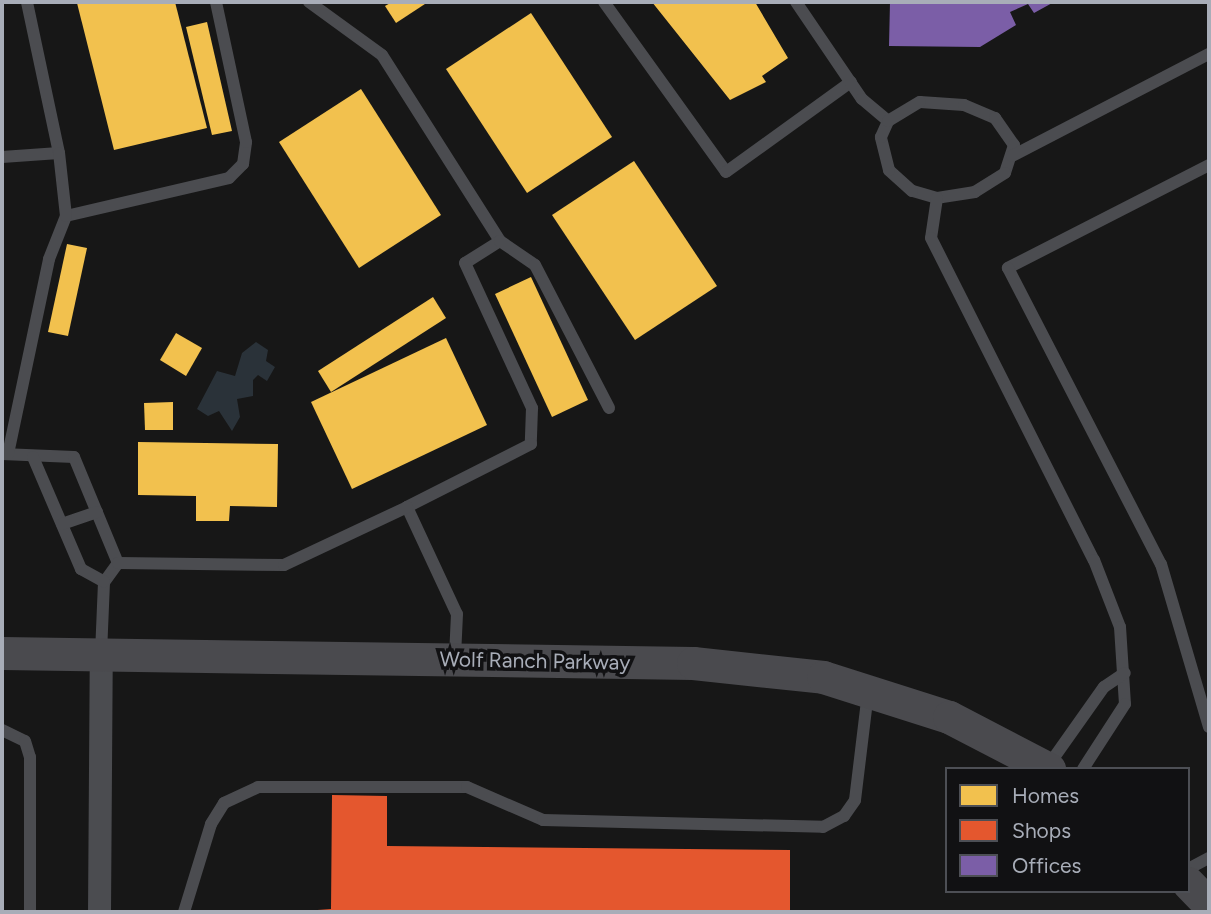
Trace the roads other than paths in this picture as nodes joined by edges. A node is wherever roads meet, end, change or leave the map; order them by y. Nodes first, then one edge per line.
1 (27, 2) edge
2 (216, 2) edge
3 (309, 2) edge
4 (604, 2) edge
5 (796, 2) edge
6 (1209, 54) edge
7 (851, 82) junction
8 (888, 121) junction
9 (59, 153) junction
10 (1013, 156) junction
11 (2, 157) edge
12 (1209, 165) edge
13 (937, 198) junction
14 (66, 216) junction
15 (500, 241) junction
16 (609, 408) dead end
17 (5, 454) edge
18 (33, 457) junction
19 (407, 507) junction
20 (97, 512) junction
21 (62, 524) junction
22 (118, 563) junction
23 (104, 582) junction
24 (2, 653) edge
25 (101, 655) junction
26 (455, 660) junction
27 (1125, 673) junction
28 (868, 688) junction
29 (1209, 727) edge
30 (2, 730) edge
31 (1046, 767) edge
32 (1049, 767) edge
33 (1084, 767) edge
34 (1209, 858) edge
35 (1190, 868) edge
36 (1190, 885) edge
37 (1209, 905) edge
38 (30, 912) edge
39 (99, 912) edge
40 (184, 912) edge

1 - 9 lane
2 - 14 lane
3 - 15 lane
4 - 7 lane
5 - 7 lane
6 - 10 lane
7 - 8 lane
8 - 10 lane
8 - 13 lane
9 - 11 lane
9 - 14 lane
10 - 13 lane
12 - 29 lane
13 - 27 lane
14 - 17 lane
15 - 16 lane
15 - 19 lane
17 - 18 lane
18 - 20 lane
18 - 21 lane
19 - 22 lane
19 - 26 lane
20 - 21 lane
20 - 22 lane
21 - 23 lane
22 - 23 lane
23 - 25 lane
24 - 25 street, Wolf Ranch Parkway
25 - 26 street, Wolf Ranch Parkway
25 - 39 street
26 - 28 street, Wolf Ranch Parkway
27 - 32 lane
27 - 33 lane
28 - 31 street, Wolf Ranch Parkway
28 - 40 lane
30 - 38 lane
34 - 35 lane
36 - 37 street

